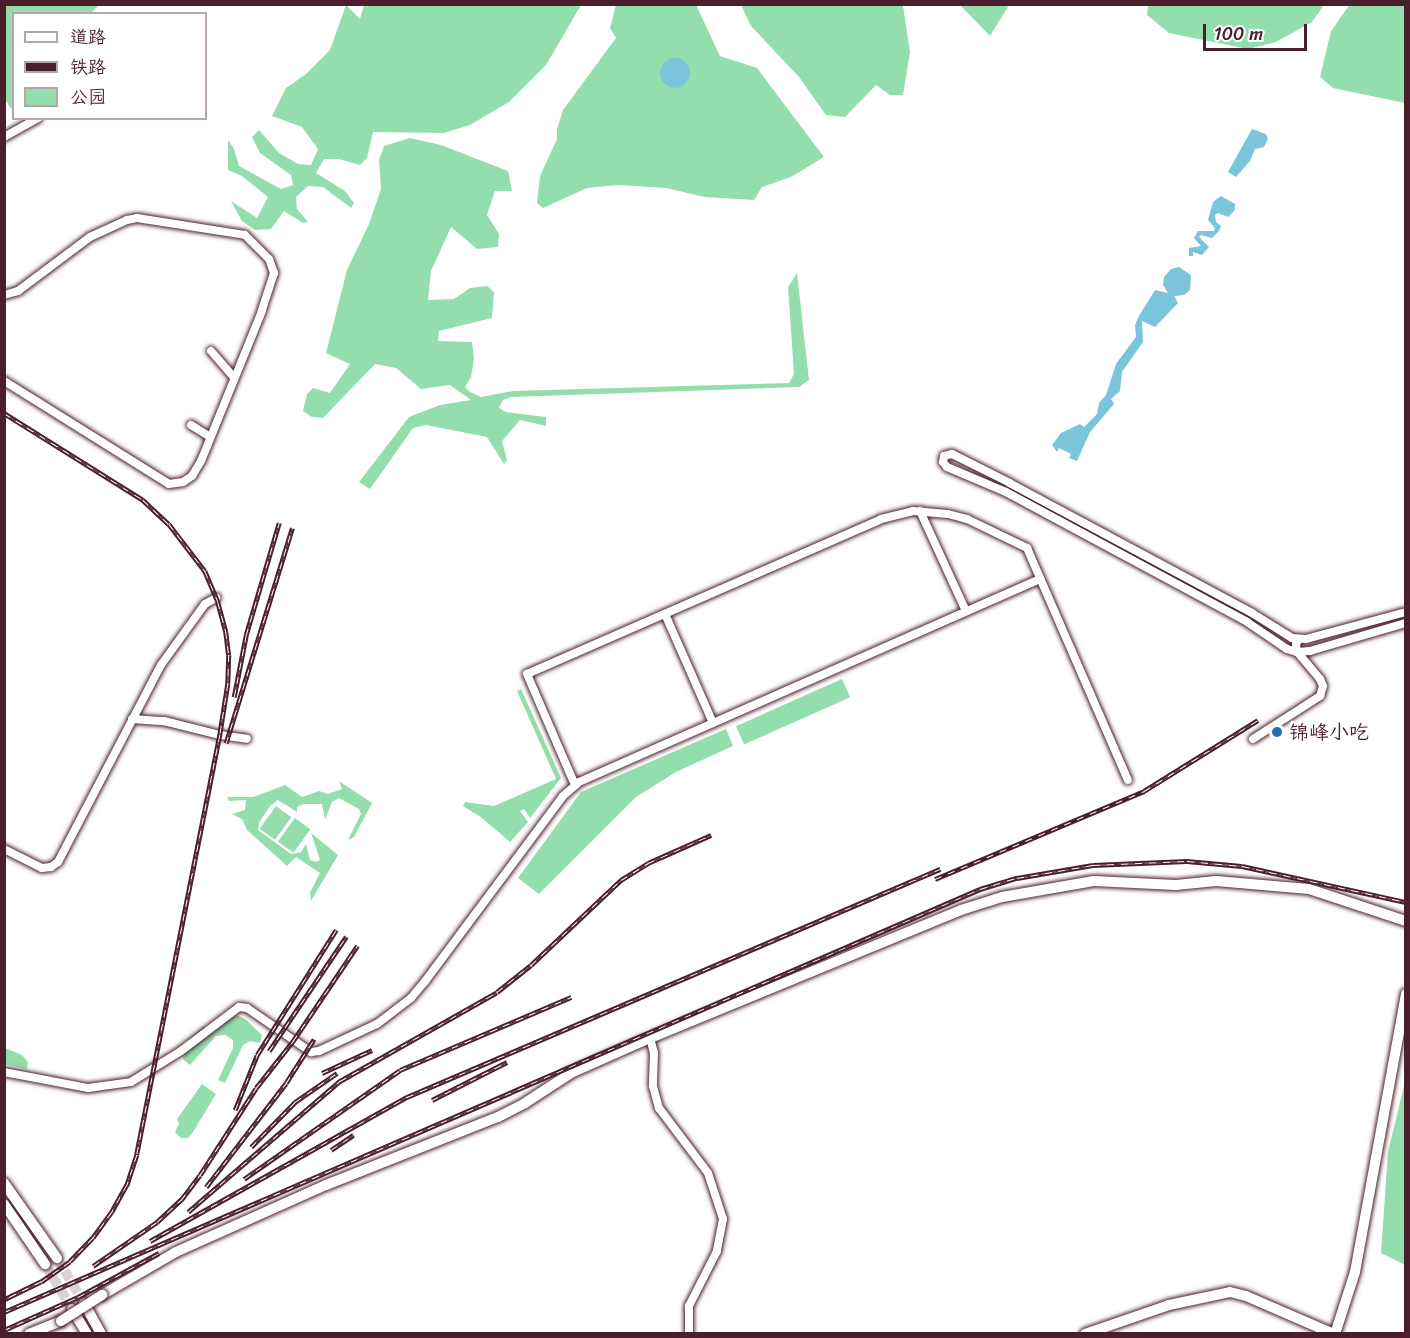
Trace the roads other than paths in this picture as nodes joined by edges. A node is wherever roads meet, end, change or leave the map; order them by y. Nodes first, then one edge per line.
1 (34, 120) edge
2 (4, 137) edge
3 (4, 296) edge
4 (211, 351) dead end
5 (234, 377) junction
6 (4, 381) edge
7 (190, 425) dead end
8 (210, 437) junction
9 (920, 511) junction
10 (1040, 579) junction
11 (216, 598) dead end
12 (966, 611) junction
13 (1406, 612) edge
14 (665, 614) junction
15 (1406, 623) edge
16 (1299, 639) junction
17 (1299, 655) junction
18 (132, 719) junction
19 (713, 723) junction
20 (247, 739) dead end
21 (1253, 739) dead end
22 (1128, 780) dead end
23 (575, 785) junction
24 (4, 849) edge
25 (1406, 921) edge
26 (1406, 994) edge
27 (650, 1038) junction
28 (4, 1072) edge
29 (4, 1183) edge
30 (4, 1204) edge
31 (57, 1258) tunnel mouth
32 (45, 1264) tunnel mouth
33 (84, 1303) tunnel mouth
34 (72, 1310) tunnel mouth
35 (29, 1334) edge
36 (87, 1334) edge
37 (101, 1334) edge
38 (689, 1334) edge
39 (1085, 1334) edge
40 (1334, 1334) edge

1 - 2 street
3 - 5 street
4 - 5 street
5 - 8 street
6 - 8 street
7 - 8 street
9 - 10 street
9 - 12 street
9 - 14 street
10 - 12 street
10 - 22 street
11 - 18 street
12 - 19 street
13 - 16 street
14 - 19 street
14 - 23 street
15 - 17 street
16 - 17 street
16 - 17 street
17 - 21 street
18 - 20 street
18 - 24 street
19 - 23 street
23 - 28 street
25 - 27 street
26 - 40 street
27 - 35 street, bridge
27 - 38 street
29 - 31 street
30 - 32 street
33 - 37 street
34 - 36 street
39 - 40 street

